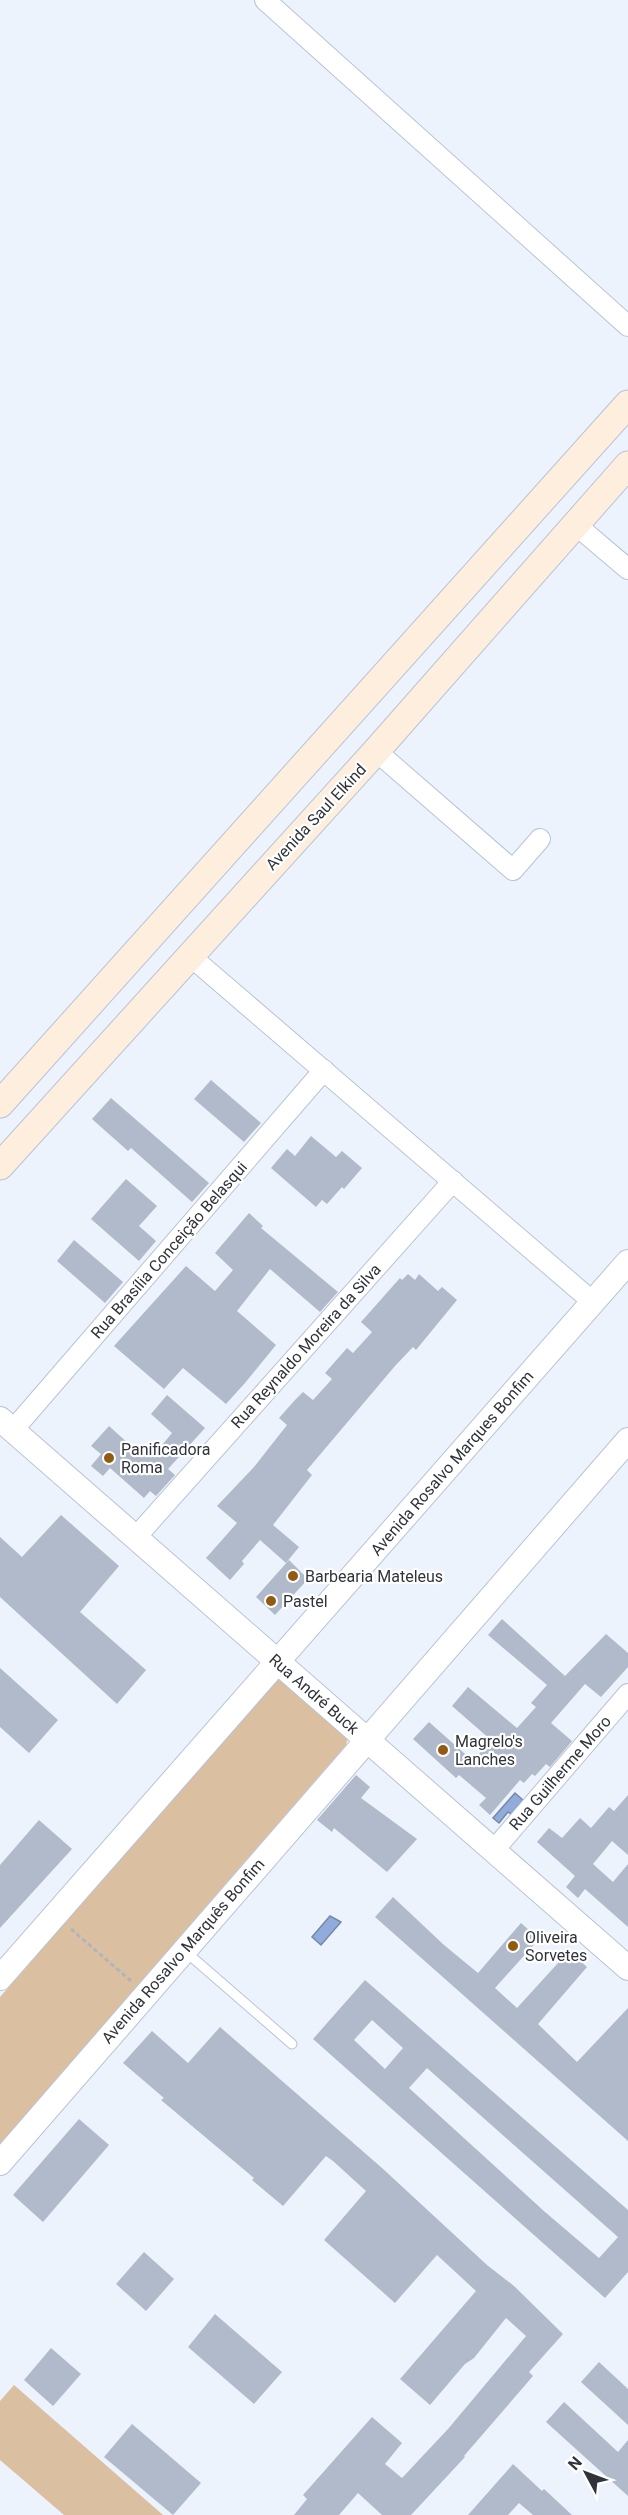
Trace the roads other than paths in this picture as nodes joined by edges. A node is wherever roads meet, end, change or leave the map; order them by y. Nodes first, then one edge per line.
1 (265, 0) edge
2 (628, 326) edge
3 (628, 404) edge
4 (628, 465) edge
5 (543, 498) junction
6 (576, 525) junction
7 (628, 569) edge
8 (376, 751) junction
9 (540, 839) dead end
10 (189, 955) junction
11 (324, 1070) junction
12 (0, 1104) edge
13 (0, 1166) edge
14 (453, 1181) junction
15 (628, 1262) edge
16 (593, 1302) junction
17 (7, 1425) edge
18 (628, 1440) edge
19 (136, 1537) junction
20 (278, 1662) junction
21 (628, 1694) edge
22 (366, 1740) junction
23 (493, 1851) junction
24 (184, 1951) junction
25 (627, 1966) edge
26 (0, 1978) edge
27 (292, 2044) dead end
28 (0, 2163) edge

1 - 2 street
3 - 5 main road
4 - 6 main road, Avenida Saul Elkind
5 - 6 main road
5 - 12 main road
6 - 7 street
6 - 8 main road, Avenida Saul Elkind
8 - 9 street
8 - 10 main road, Avenida Saul Elkind
10 - 11 street
10 - 13 main road, Avenida Saul Elkind
11 - 14 street
11 - 17 street, Rua Brasília Conceição Belasqui
14 - 16 street
14 - 19 street, Rua Reynaldo Moreira da Silva
15 - 16 street, Avenida Rosalvo Marques Bonfim
16 - 20 street, Avenida Rosalvo Marques Bonfim
17 - 19 street, Rua André Buck
18 - 22 street
19 - 20 street, Rua André Buck
20 - 22 street, Rua André Buck
20 - 26 street, Avenida Rosalvo Marques Bonfim
21 - 23 street, Rua Guilherme Moro
22 - 23 street, Rua André Buck
22 - 24 street, Avenida Rosalvo Marquês Bonfim
23 - 25 street, Rua André Buck
24 - 27 lane
24 - 28 street, Avenida Rosalvo Marquês Bonfim

